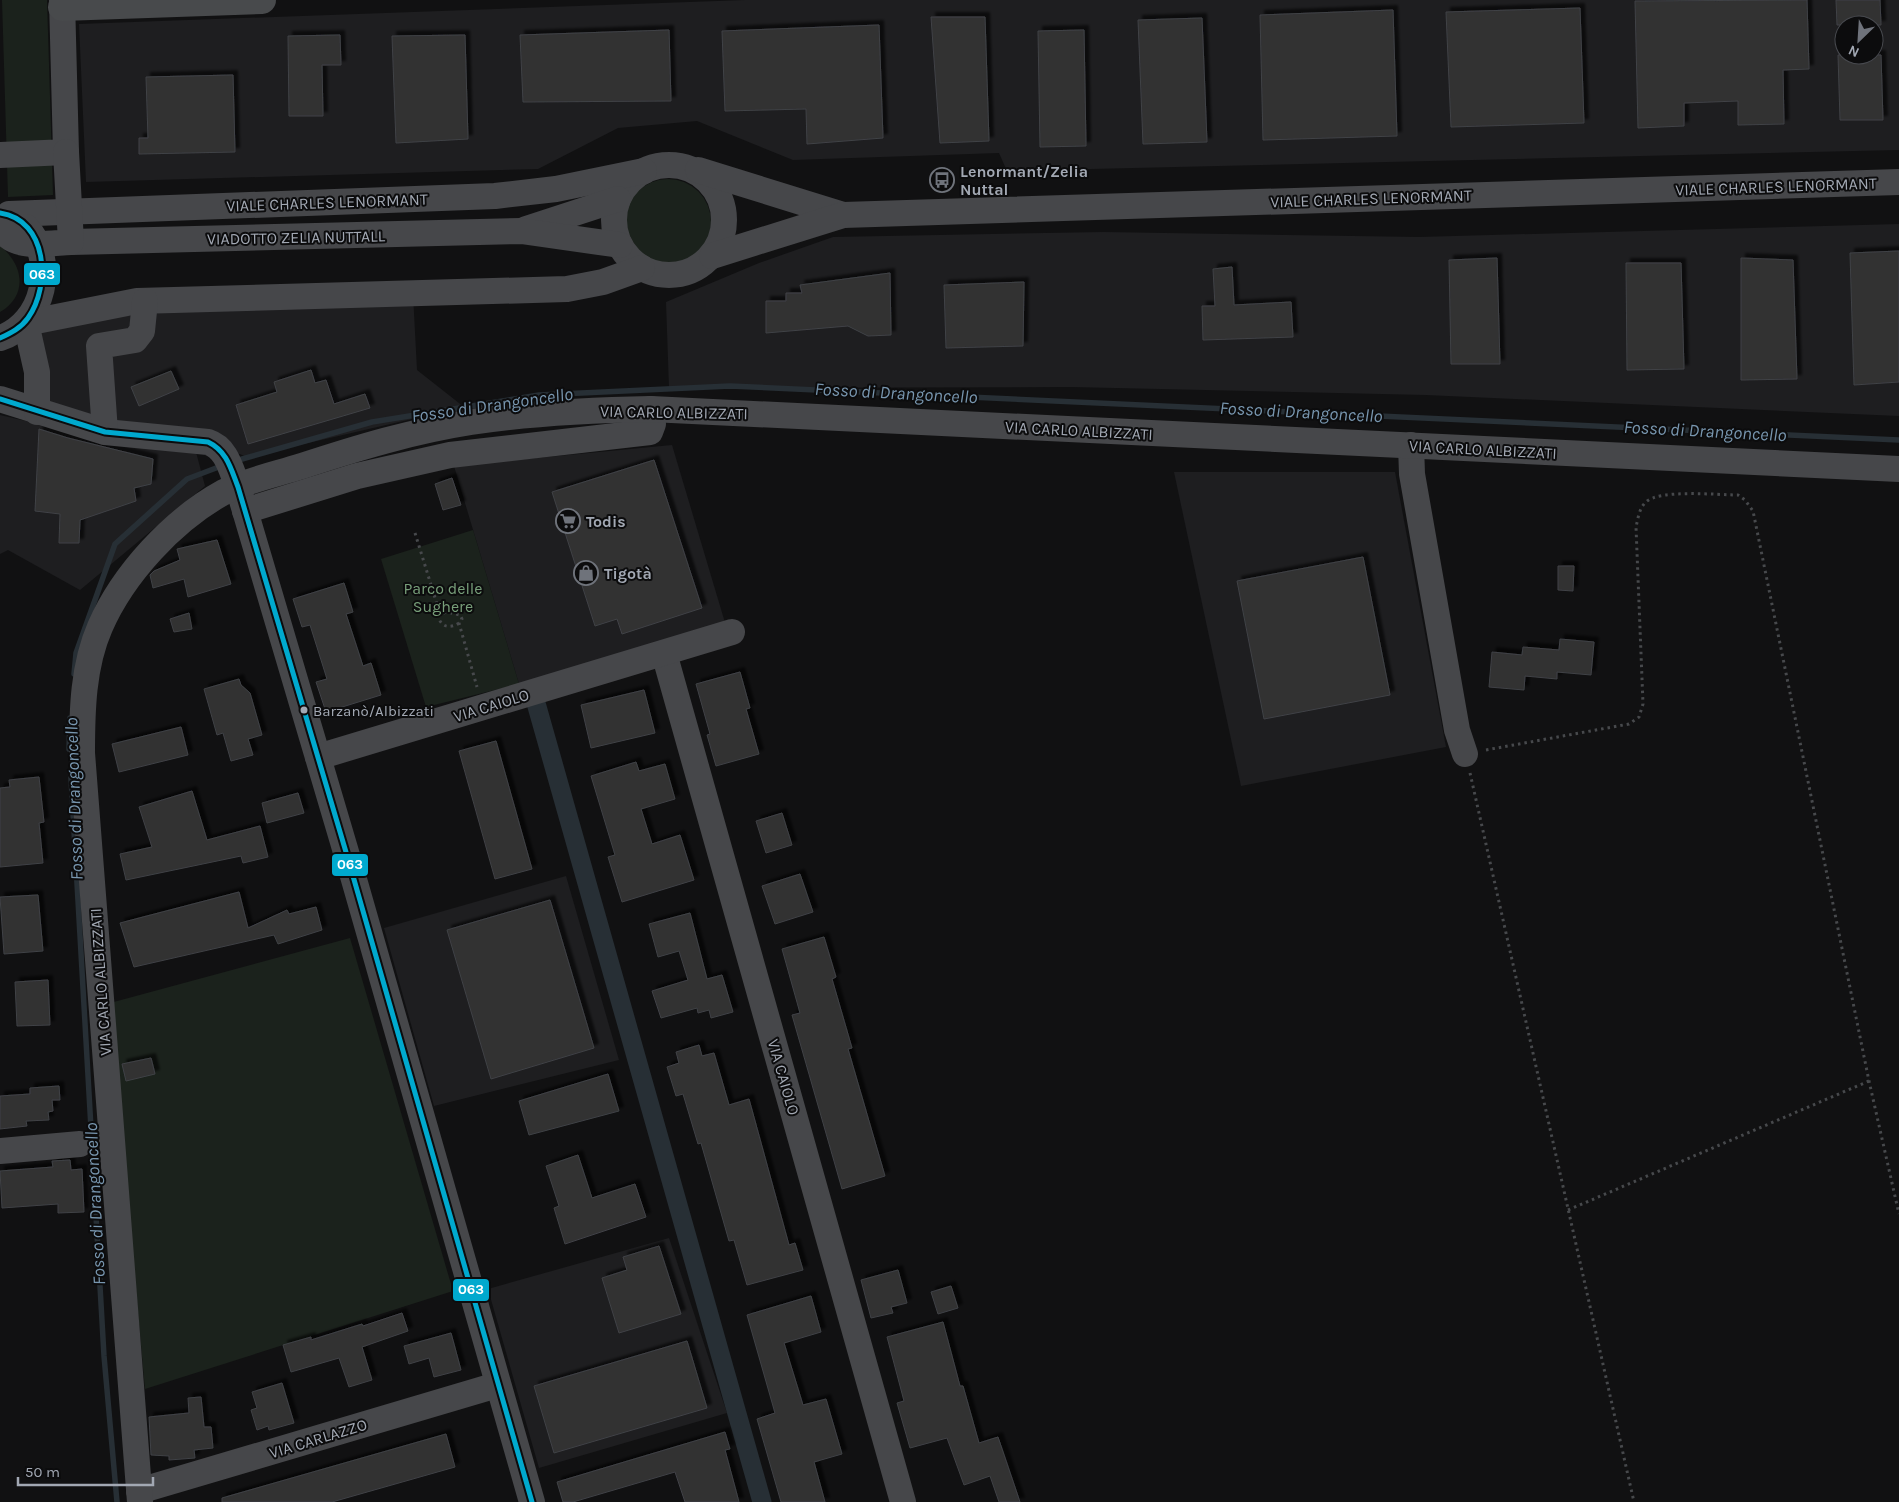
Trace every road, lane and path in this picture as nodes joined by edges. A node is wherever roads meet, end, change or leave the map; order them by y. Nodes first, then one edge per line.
1 (262, 0) edge
2 (62, 4) edge
3 (66, 152) junction
4 (0, 155) edge
5 (691, 168) junction
6 (644, 170) junction
7 (1899, 182) edge
8 (618, 199) junction
9 (843, 215) junction
10 (3, 217) edge
11 (521, 231) junction
12 (71, 242) junction
13 (620, 244) junction
14 (712, 256) junction
15 (642, 268) junction
16 (145, 301) junction
17 (26, 323) junction
18 (0, 338) edge
19 (0, 399) edge
20 (651, 409) junction
21 (37, 412) junction
22 (105, 432) junction
23 (1410, 445) junction
24 (1899, 469) edge
25 (232, 474) junction
26 (245, 511) junction
27 (415, 533) dead end
28 (440, 614) junction
29 (459, 623) junction
30 (732, 632) dead end
31 (664, 653) junction
32 (483, 707) junction
33 (1466, 754) junction
34 (318, 757) junction
35 (1869, 1081) junction
36 (80, 1144) dead end
37 (0, 1151) edge
38 (1568, 1210) junction
39 (1899, 1214) edge
40 (497, 1385) junction
41 (140, 1497) edge
42 (532, 1502) edge
43 (904, 1502) edge
44 (1634, 1502) edge

1 - 2 main road
2 - 3 street
3 - 4 street
3 - 12 street, bridge
5 - 6 street
5 - 9 street, VIALE CHARLES LENORMANT
5 - 14 street
6 - 8 street
6 - 10 street, VIALE CHARLES LENORMANT
7 - 9 street, VIALE CHARLES LENORMANT
8 - 11 street, VIADOTTO ZELIA NUTTALL
8 - 13 street
9 - 14 street, VIALE CHARLES LENORMANT
10 - 12 street, VIADOTTO ZELIA NUTTALL, bridge
10 - 17 street
11 - 12 street, VIADOTTO ZELIA NUTTALL
11 - 13 street, VIADOTTO ZELIA NUTTALL
13 - 15 street
14 - 15 street
15 - 16 street
16 - 17 street
16 - 22 street
17 - 18 street
17 - 21 street
19 - 21 street
20 - 23 street, VIA CARLO ALBIZZATI
20 - 25 street, VIA CARLO ALBIZZATI
20 - 26 street
21 - 22 street
22 - 25 street
23 - 24 street, VIA CARLO ALBIZZATI
23 - 33 street
25 - 26 street
25 - 41 street, VIA CARLO ALBIZZATI
26 - 34 street
27 - 28 path
28 - 29 path
28 - 29 path
29 - 32 path
30 - 31 street, VIA CAIOLO
31 - 32 street, VIA CAIOLO
31 - 43 street, VIA CAIOLO
32 - 34 street, VIA CAIOLO
33 - 35 path
33 - 38 path
34 - 40 street
35 - 38 path
35 - 39 path
36 - 37 street
38 - 44 path
40 - 41 street, VIA CARLAZZO
40 - 42 street

